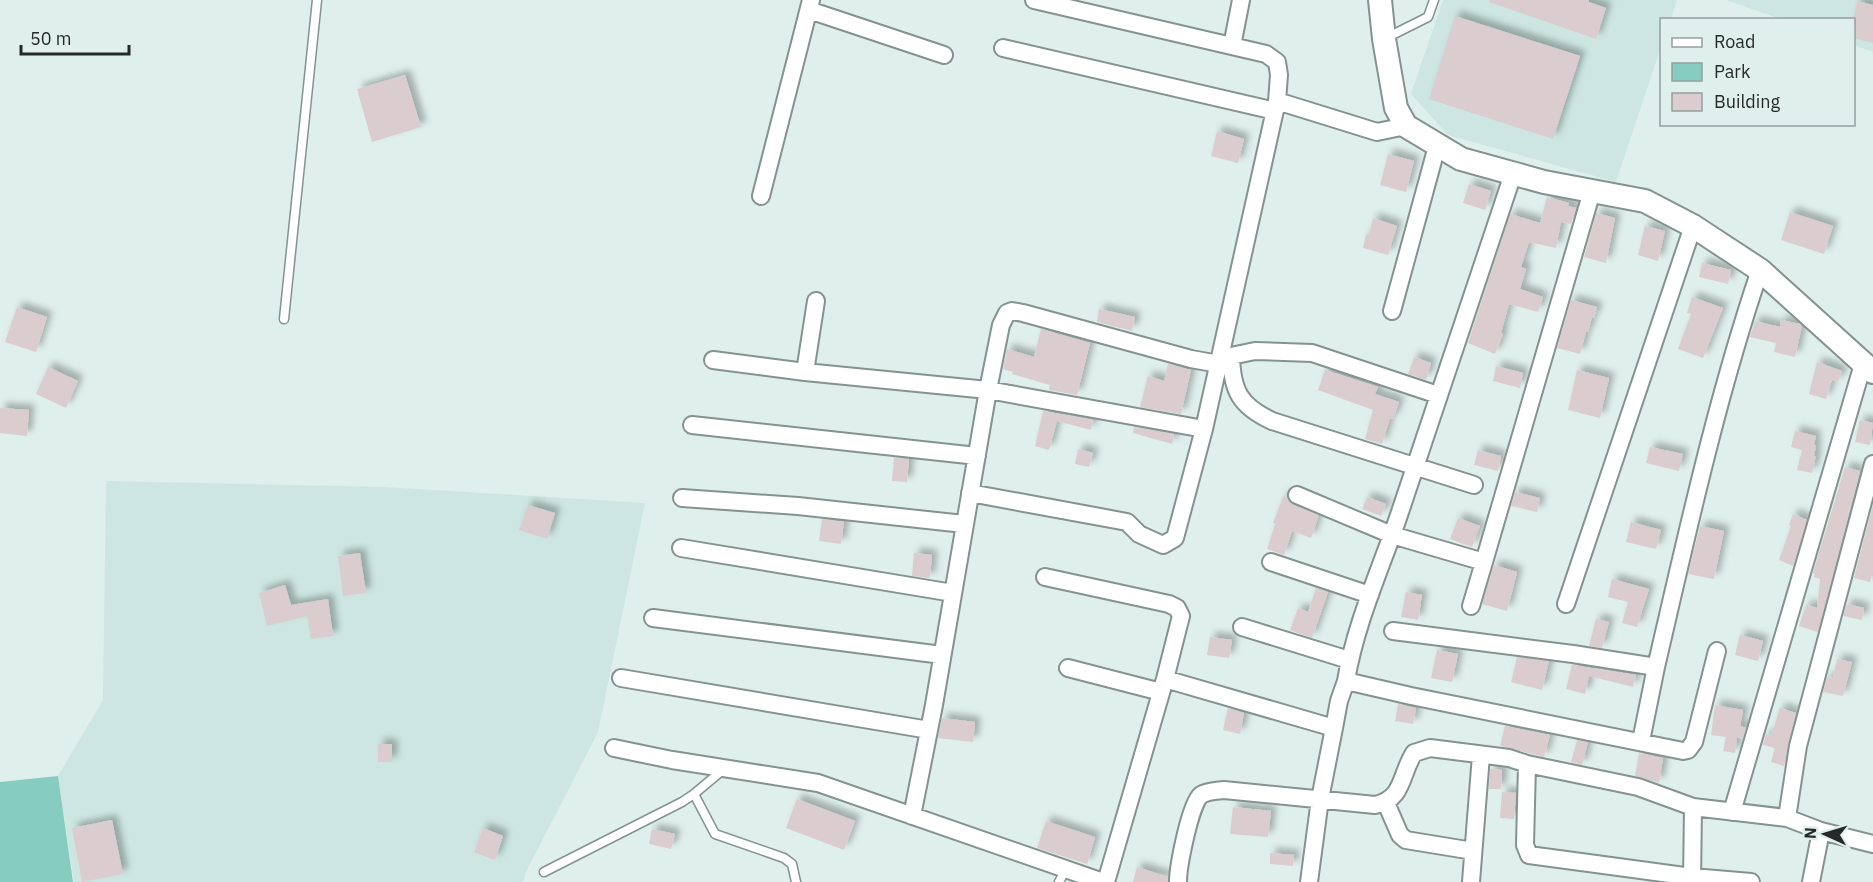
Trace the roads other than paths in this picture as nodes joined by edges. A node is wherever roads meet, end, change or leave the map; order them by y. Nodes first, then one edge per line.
1 (317, 0) edge
2 (1034, 0) edge
3 (1241, 0) edge
4 (1380, 0) edge
5 (1434, 0) edge
6 (810, 5) edge
7 (1384, 39) junction
8 (1232, 46) junction
9 (1003, 48) dead end
10 (944, 55) dead end
11 (1276, 106) junction
12 (1406, 126) junction
13 (1437, 146) junction
14 (1513, 174) junction
15 (1593, 191) junction
16 (761, 196) dead end
17 (1693, 226) junction
18 (1760, 270) junction
19 (816, 301) dead end
20 (1392, 310) dead end
21 (284, 319) dead end
22 (1223, 359) junction
23 (713, 360) dead end
24 (1868, 368) edge
25 (805, 372) junction
26 (988, 390) junction
27 (1438, 395) junction
28 (692, 425) dead end
29 (1204, 429) junction
30 (977, 456) junction
31 (1873, 464) edge
32 (1415, 466) junction
33 (1474, 485) dead end
34 (970, 493) junction
35 (1297, 495) dead end
36 (682, 498) dead end
37 (964, 524) junction
38 (1392, 535) junction
39 (681, 548) dead end
40 (1271, 562) dead end
41 (1484, 562) junction
42 (1045, 577) dead end
43 (953, 593) junction
44 (1370, 595) junction
45 (1566, 604) dead end
46 (1471, 606) dead end
47 (654, 618) dead end
48 (1242, 627) dead end
49 (1393, 631) dead end
50 (1717, 651) dead end
51 (942, 655) junction
52 (1349, 660) junction
53 (1656, 667) junction
54 (1068, 668) dead end
55 (621, 678) dead end
56 (1346, 681) junction
57 (1163, 686) junction
58 (1334, 728) junction
59 (929, 730) junction
60 (1641, 741) junction
61 (614, 748) dead end
62 (1481, 754) junction
63 (1527, 764) junction
64 (725, 768) junction
65 (694, 795) junction
66 (1320, 799) junction
67 (1386, 803) junction
68 (1693, 807) junction
69 (1732, 812) junction
70 (912, 816) junction
71 (1787, 818) junction
72 (1821, 831) junction
73 (1873, 844) edge
74 (1473, 851) junction
75 (543, 872) dead end
76 (1063, 876) edge
77 (1692, 880) edge
78 (796, 882) edge
79 (1104, 882) edge
80 (1178, 882) edge
81 (1309, 882) edge
82 (1471, 882) edge
83 (1751, 882) edge
84 (1811, 882) edge

1 - 21 lane
2 - 8 street
3 - 8 street
4 - 7 main road
5 - 7 lane
6 - 10 street
6 - 16 street
7 - 12 main road
8 - 11 street
9 - 11 street
11 - 12 street
11 - 22 street
12 - 13 main road
13 - 14 main road
13 - 20 street
14 - 15 main road
14 - 27 street
15 - 17 main road
15 - 41 street
17 - 18 main road
17 - 45 street
18 - 24 main road
18 - 53 street
19 - 25 street
22 - 26 street
22 - 27 street
22 - 29 street
22 - 32 street
23 - 25 street
24 - 69 street
25 - 26 street
26 - 29 street
26 - 30 street
27 - 32 street
28 - 30 street
29 - 34 street
30 - 34 street
31 - 71 street
32 - 33 street
32 - 38 street
34 - 37 street
35 - 38 street
36 - 37 street
37 - 43 street
38 - 41 street
38 - 44 street
39 - 43 street
40 - 44 street
41 - 46 street
42 - 57 street
43 - 51 street
44 - 52 street
47 - 51 street
48 - 52 street
49 - 53 street
50 - 60 street
51 - 59 street
52 - 56 street
53 - 60 street
54 - 57 street
55 - 59 street
56 - 58 street
56 - 60 street
57 - 58 street
57 - 79 street
58 - 66 street
59 - 70 street
61 - 64 street
62 - 63 street
62 - 67 street
62 - 74 street
63 - 68 street
63 - 77 street
64 - 65 lane
64 - 70 street
65 - 75 lane
65 - 78 lane
66 - 67 street
66 - 80 street
66 - 81 street
67 - 74 street
68 - 69 street
68 - 77 street
69 - 71 street
70 - 76 street
71 - 72 street
72 - 73 street
72 - 84 street
74 - 82 street
76 - 79 street
77 - 83 street

